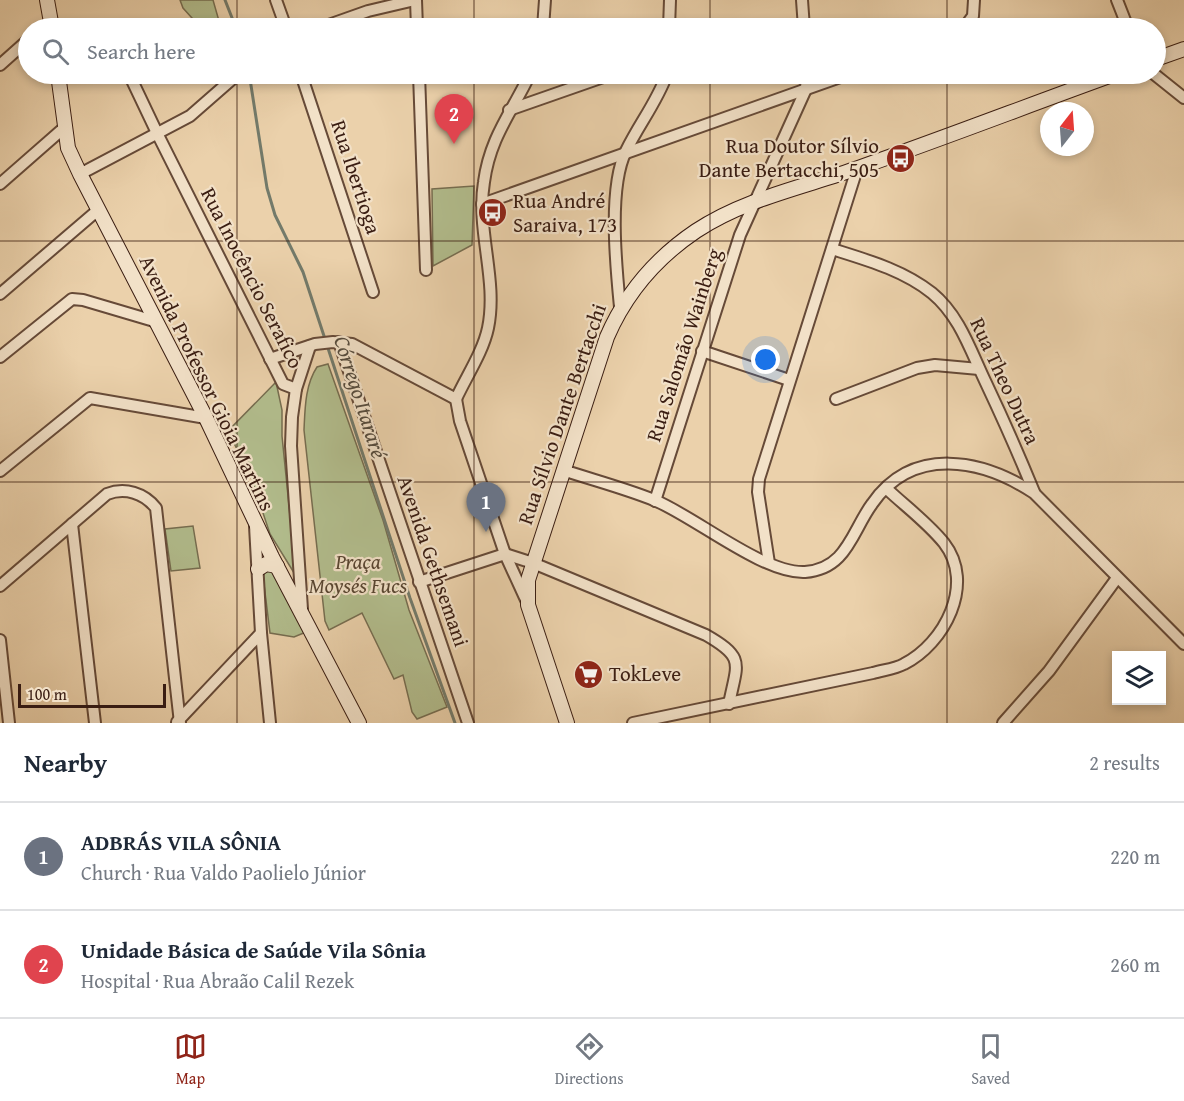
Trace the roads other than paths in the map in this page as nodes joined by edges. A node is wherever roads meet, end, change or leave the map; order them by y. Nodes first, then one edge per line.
1 (47, 0) edge
2 (276, 0) edge
3 (416, 0) edge
4 (545, 0) edge
5 (670, 0) edge
6 (802, 0) edge
7 (974, 0) edge
8 (1117, 0) edge
9 (48, 18) edge
10 (282, 18) edge
11 (348, 18) edge
12 (417, 18) edge
13 (544, 18) edge
14 (669, 18) edge
15 (803, 18) edge
16 (972, 18) edge
17 (1124, 18) edge
18 (18, 49) edge
19 (1184, 49) edge
20 (1166, 55) edge
21 (0, 65) edge
22 (59, 84) edge
23 (134, 84) edge
24 (227, 84) edge
25 (304, 84) edge
26 (419, 84) edge
27 (524, 84) edge
28 (583, 84) edge
29 (664, 84) edge
30 (806, 84) edge
31 (820, 84) edge
32 (1088, 84) edge
33 (1166, 84) edge
34 (806, 89) junction
35 (1184, 98) edge
36 (509, 110) junction
37 (65, 128) junction
38 (158, 135) junction
39 (625, 152) junction
40 (857, 169) junction
41 (80, 174) junction
42 (0, 184) edge
43 (754, 202) junction
44 (482, 204) junction
45 (98, 210) junction
46 (832, 249) junction
47 (426, 270) dead end
48 (373, 292) dead end
49 (0, 294) edge
50 (620, 307) junction
51 (154, 321) junction
52 (336, 342) junction
53 (313, 345) junction
54 (297, 349) junction
55 (702, 351) junction
56 (0, 357) edge
57 (270, 359) junction
58 (304, 364) junction
59 (979, 369) junction
60 (789, 380) junction
61 (296, 389) junction
62 (456, 399) junction
63 (836, 399) dead end
64 (206, 418) junction
65 (563, 470) junction
66 (0, 471) edge
67 (887, 489) junction
68 (1034, 493) junction
69 (656, 501) junction
70 (255, 523) junction
71 (72, 524) junction
72 (505, 554) junction
73 (533, 563) junction
74 (769, 563) junction
75 (258, 569) junction
76 (280, 572) junction
77 (1117, 578) junction
78 (300, 580) junction
79 (419, 582) junction
80 (0, 586) edge
81 (528, 605) junction
82 (302, 610) junction
83 (261, 633) junction
84 (0, 640) edge
85 (1184, 644) edge
86 (729, 704) junction
87 (179, 722) edge
88 (358, 722) edge
89 (9, 723) edge
90 (95, 723) edge
91 (270, 723) edge
92 (468, 723) edge
93 (567, 723) edge
94 (633, 723) edge
95 (1003, 723) edge

1 - 9 street
2 - 10 street
3 - 11 street
3 - 12 street
4 - 13 street
5 - 14 street
6 - 15 street
7 - 16 street
8 - 17 street
18 - 21 street
19 - 20 street
22 - 37 street, Avenida Professor Gioia Martins
23 - 38 street, Rua Inocêncio Serafico
24 - 38 street
25 - 48 street, Rua Ibertioga
26 - 47 street
27 - 36 street
28 - 36 street
29 - 39 street
30 - 34 street
31 - 34 street
32 - 40 street, Rua Sílvio Dante Bertacchi
33 - 35 street
34 - 39 street
34 - 43 street, Rua Salomão Wainberg
36 - 44 street
37 - 41 street, Avenida Professor Gioia Martins
37 - 42 street
38 - 41 street
38 - 57 street, Rua Inocêncio Serafico
39 - 44 street
39 - 50 street
40 - 43 street, Rua Sílvio Dante Bertacchi
40 - 46 street
41 - 45 street, Avenida Professor Gioia Martins
43 - 50 street, Rua Sílvio Dante Bertacchi
43 - 55 street, Rua Salomão Wainberg
44 - 62 street
45 - 49 street
45 - 51 street, Avenida Professor Gioia Martins
46 - 59 street, Rua Theo Dutra
46 - 60 street
50 - 65 street, Rua Sílvio Dante Bertacchi
51 - 56 street
51 - 64 street, Avenida Professor Gioia Martins
52 - 53 street
52 - 62 street
52 - 79 street, Avenida Gethsemani
53 - 54 street
53 - 58 street
54 - 57 street
54 - 58 street
55 - 60 street
55 - 69 street, Rua Salomão Wainberg
57 - 61 street, Rua Inocêncio Serafico
58 - 61 street
59 - 63 street
59 - 68 street, Rua Theo Dutra
60 - 74 street
61 - 78 street, Rua Inocêncio Serafico
62 - 72 street
64 - 66 street
64 - 70 street, Avenida Professor Gioia Martins
65 - 69 street
65 - 73 street, Rua Sílvio Dante Bertacchi
67 - 68 street
67 - 74 street
67 - 86 street
68 - 77 street
69 - 74 street
70 - 75 street, Avenida Professor Gioia Martins
70 - 76 street
71 - 80 street
71 - 87 street
71 - 90 street
72 - 73 street
72 - 79 street
72 - 81 street
73 - 81 street, Rua Sílvio Dante Bertacchi
73 - 86 street
75 - 76 street
75 - 83 street, Avenida Professor Gioia Martins
76 - 78 street
76 - 82 street
77 - 85 street
77 - 95 street
78 - 82 street, Rua Inocêncio Serafico
79 - 92 street, Avenida Gethsemani
81 - 93 street, Rua Sílvio Dante Bertacchi
82 - 88 street
83 - 87 street
83 - 91 street, Avenida Professor Gioia Martins
84 - 89 street
86 - 94 street

